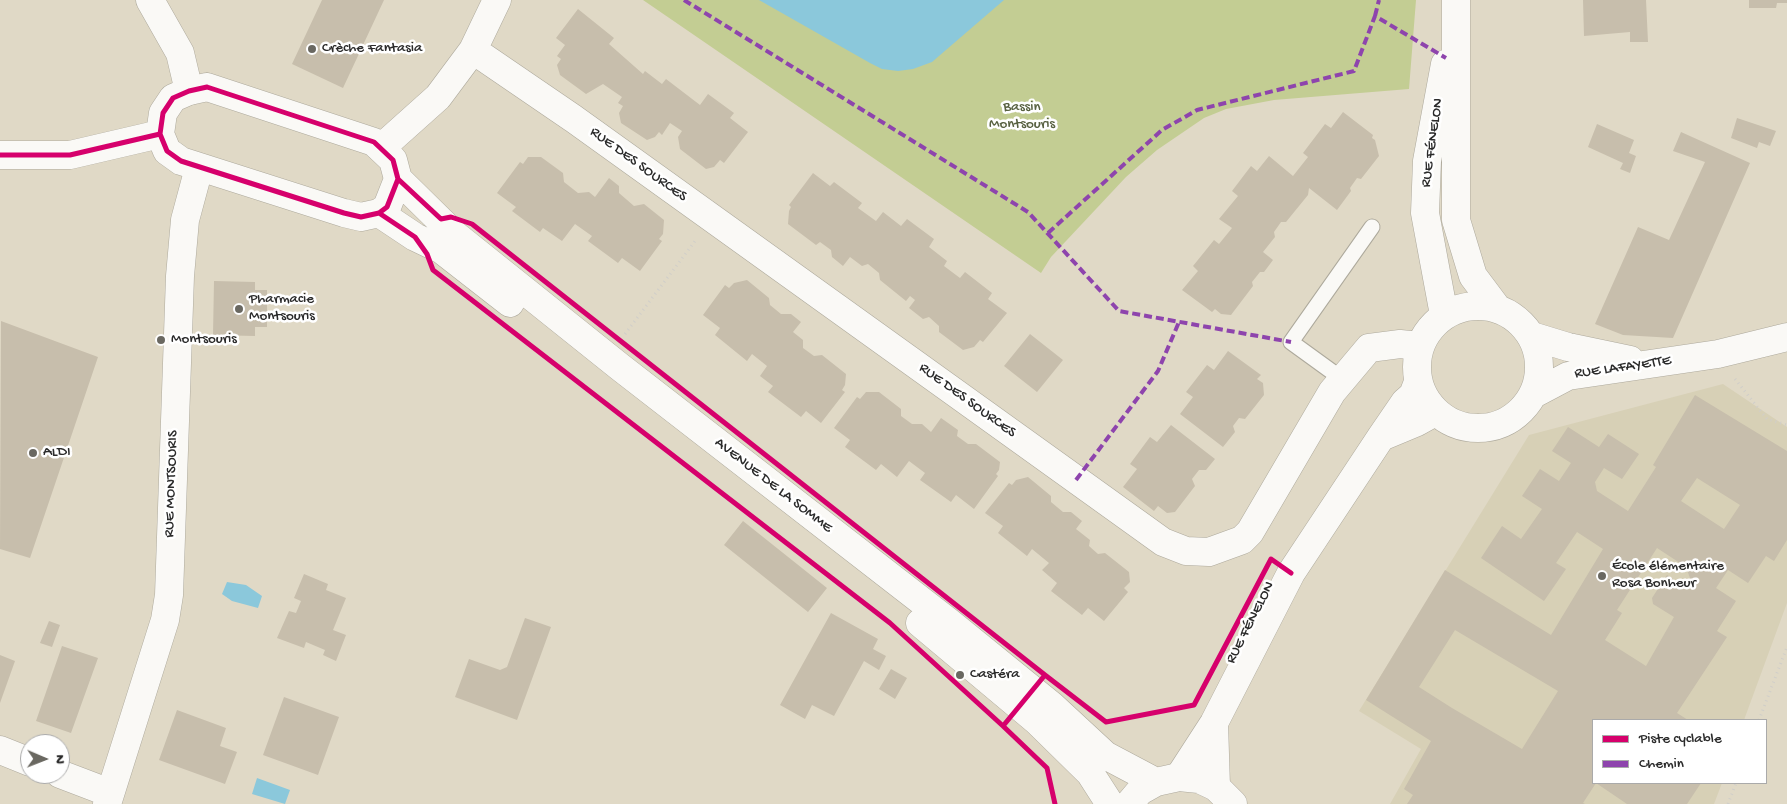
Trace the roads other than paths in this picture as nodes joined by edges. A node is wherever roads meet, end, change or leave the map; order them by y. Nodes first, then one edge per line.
1 (150, 0) edge
2 (497, 0) edge
3 (1456, 0) edge
4 (473, 50) junction
5 (189, 91) junction
6 (160, 134) junction
7 (381, 148) junction
8 (0, 155) edge
9 (199, 168) junction
10 (398, 179) junction
11 (379, 214) junction
12 (1372, 227) dead end
13 (1497, 308) junction
14 (1444, 315) junction
15 (1532, 336) junction
16 (1787, 337) edge
17 (1420, 346) junction
18 (1686, 359) junction
19 (1342, 379) junction
20 (1418, 382) junction
21 (1534, 394) junction
22 (1435, 412) junction
23 (1381, 437) junction
24 (1214, 723) junction
25 (0, 750) edge
26 (20, 758) edge
27 (70, 779) edge
28 (1167, 779) junction
29 (1224, 796) edge
30 (108, 799) edge
31 (1110, 804) edge
32 (1129, 804) edge

1 - 5 street
2 - 4 street
3 - 13 street, RUE FÉNELON
3 - 14 street, RUE FÉNELON
4 - 7 street
4 - 19 street, RUE DES SOURCES
5 - 6 street
5 - 7 street
6 - 8 street
6 - 9 street
7 - 10 street
9 - 11 street
9 - 30 street, RUE MONTSOURIS
10 - 11 street
10 - 28 street, AVENUE DE LA SOMME
11 - 31 street, AVENUE DE LA SOMME
12 - 19 lane
13 - 14 street
13 - 15 street
14 - 17 street
15 - 18 street, RUE LAFAYETTE
15 - 21 street
16 - 18 street, RUE LAFAYETTE
17 - 19 street, RUE DES SOURCES
17 - 20 street
18 - 21 street, RUE LAFAYETTE
20 - 22 street
20 - 23 street, RUE FÉNELON
21 - 22 street
22 - 23 street
23 - 24 street, RUE FÉNELON
24 - 28 street, RUE FÉNELON
24 - 29 street, RUE FÉNELON
25 - 26 street
27 - 30 street, RUE MONTSOURIS
28 - 29 street, AVENUE DE LA SOMME
28 - 32 street

